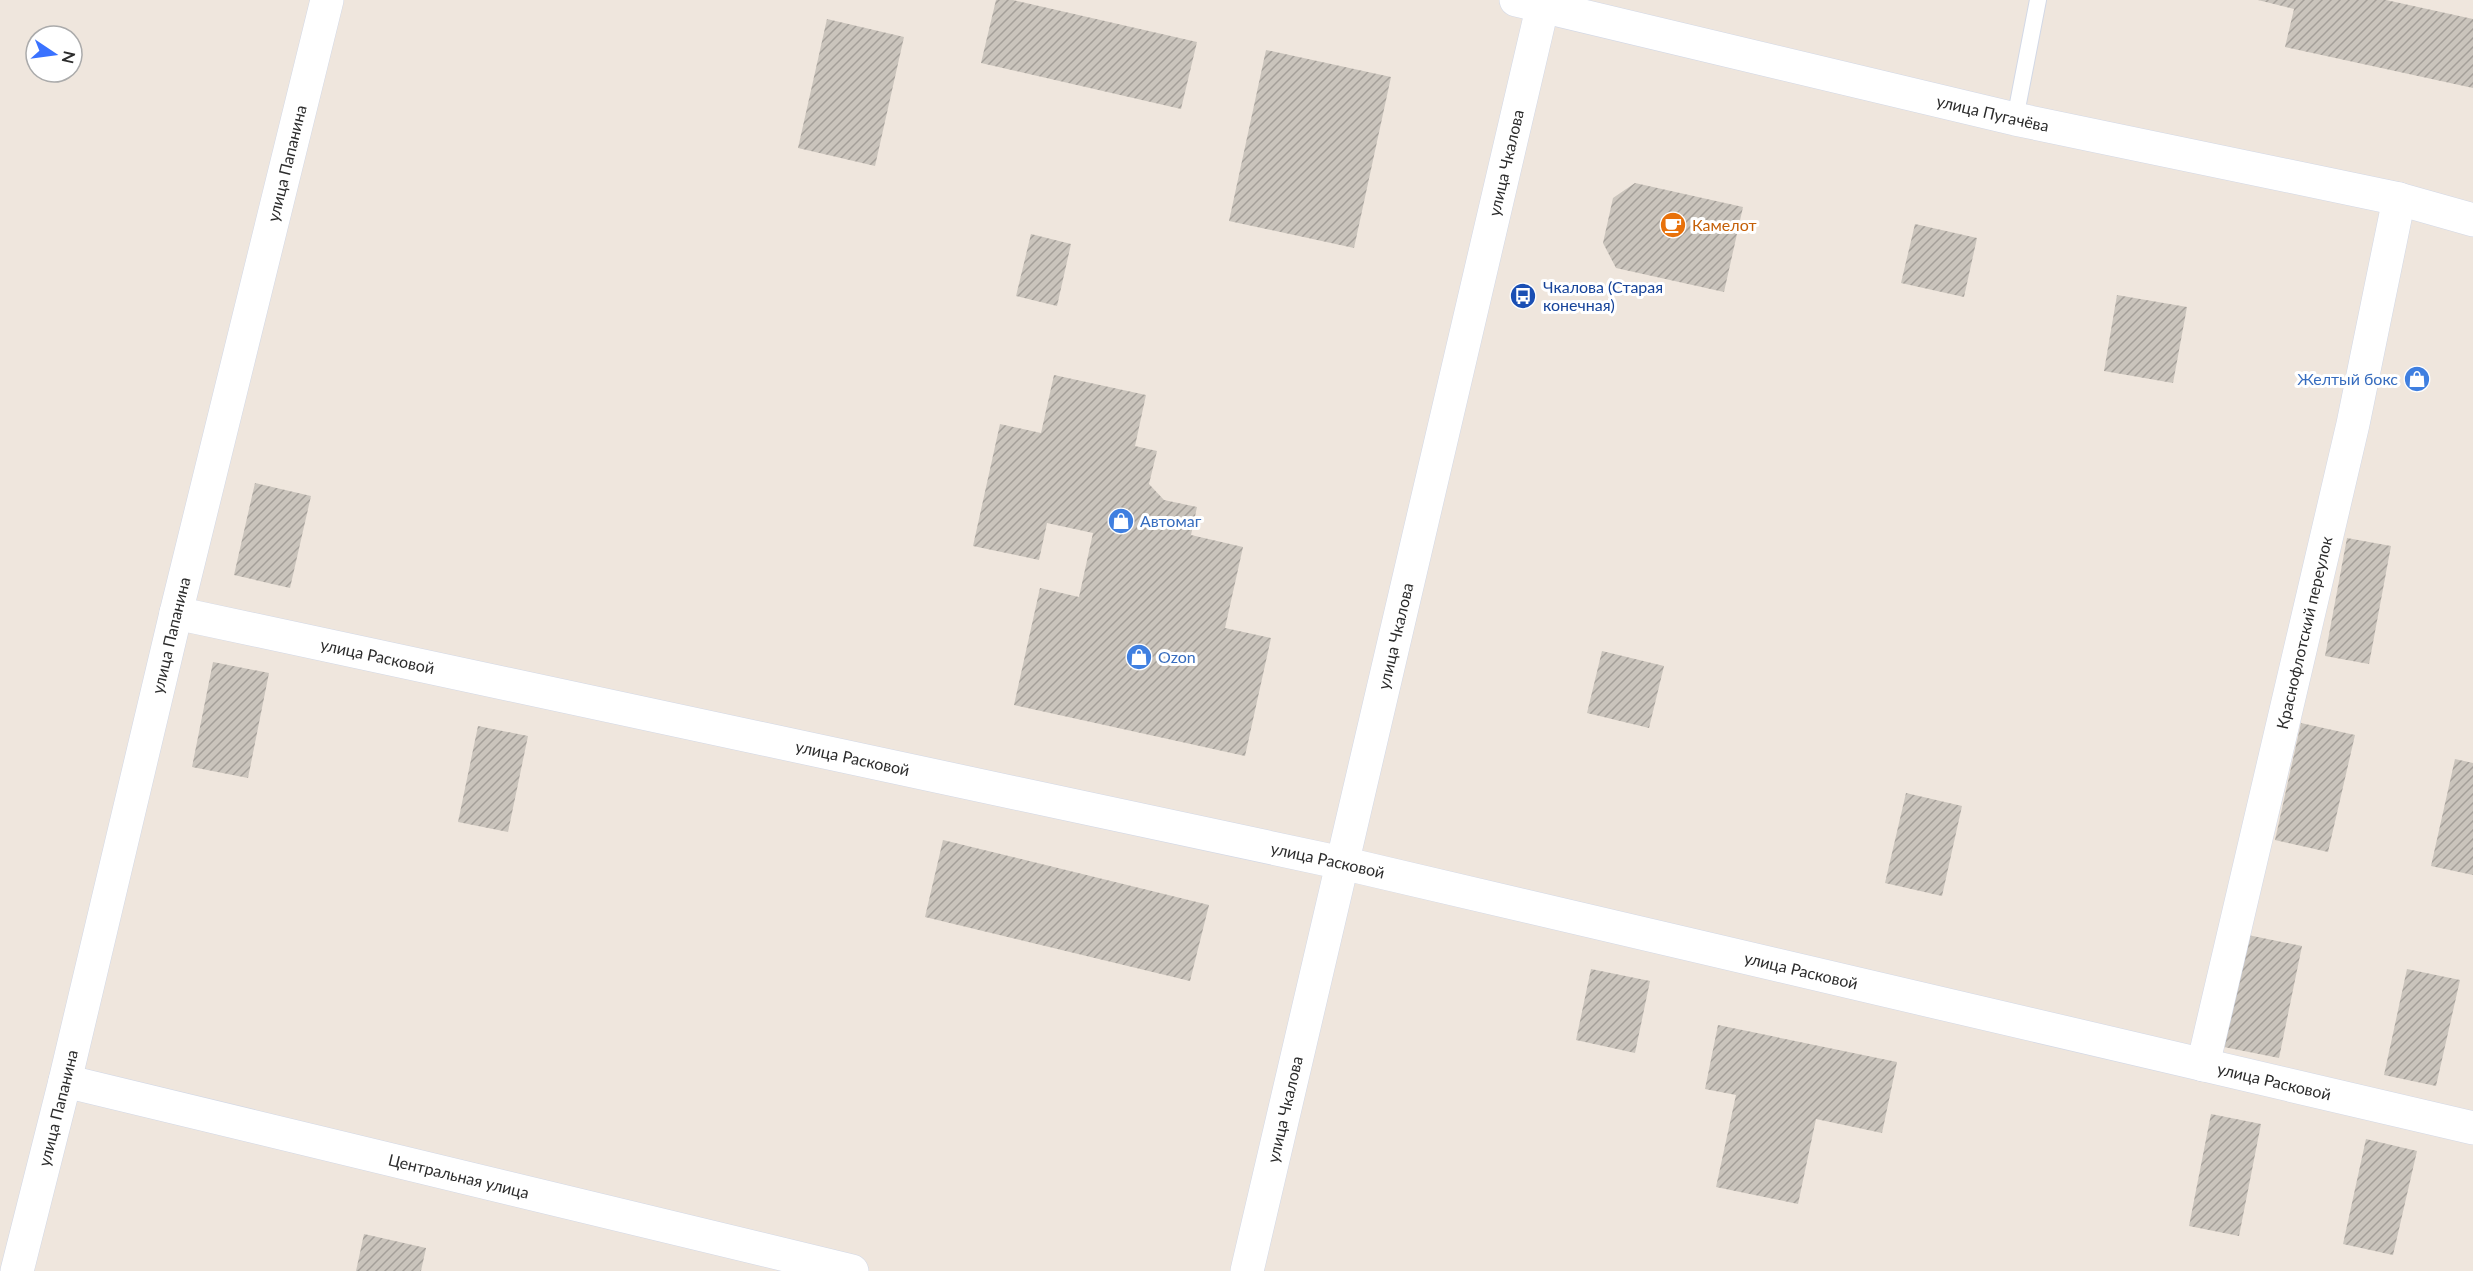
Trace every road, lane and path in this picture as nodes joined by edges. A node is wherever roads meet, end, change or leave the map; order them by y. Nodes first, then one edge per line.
1 (327, 0) edge
2 (2038, 0) edge
3 (1534, 2) edge
4 (2015, 119) junction
5 (2399, 199) junction
6 (2473, 220) edge
7 (176, 613) junction
8 (1342, 863) junction
9 (2203, 1065) junction
10 (65, 1081) junction
11 (2473, 1128) edge
12 (17, 1271) edge
13 (852, 1271) edge
14 (1247, 1271) edge

1 - 7 street, улица Папанина
2 - 4 lane
3 - 4 street, улица Пугачёва
3 - 8 street, улица Чкалова
4 - 5 street, улица Пугачёва
5 - 6 street, улица Пугачёва
5 - 9 street, Краснофлотский переулок
7 - 8 street, улица Расковой
7 - 10 street, улица Папанина
8 - 9 street, улица Расковой
8 - 14 street, улица Чкалова
9 - 11 street, улица Расковой
10 - 12 street, улица Папанина
10 - 13 street, Центральная улица

